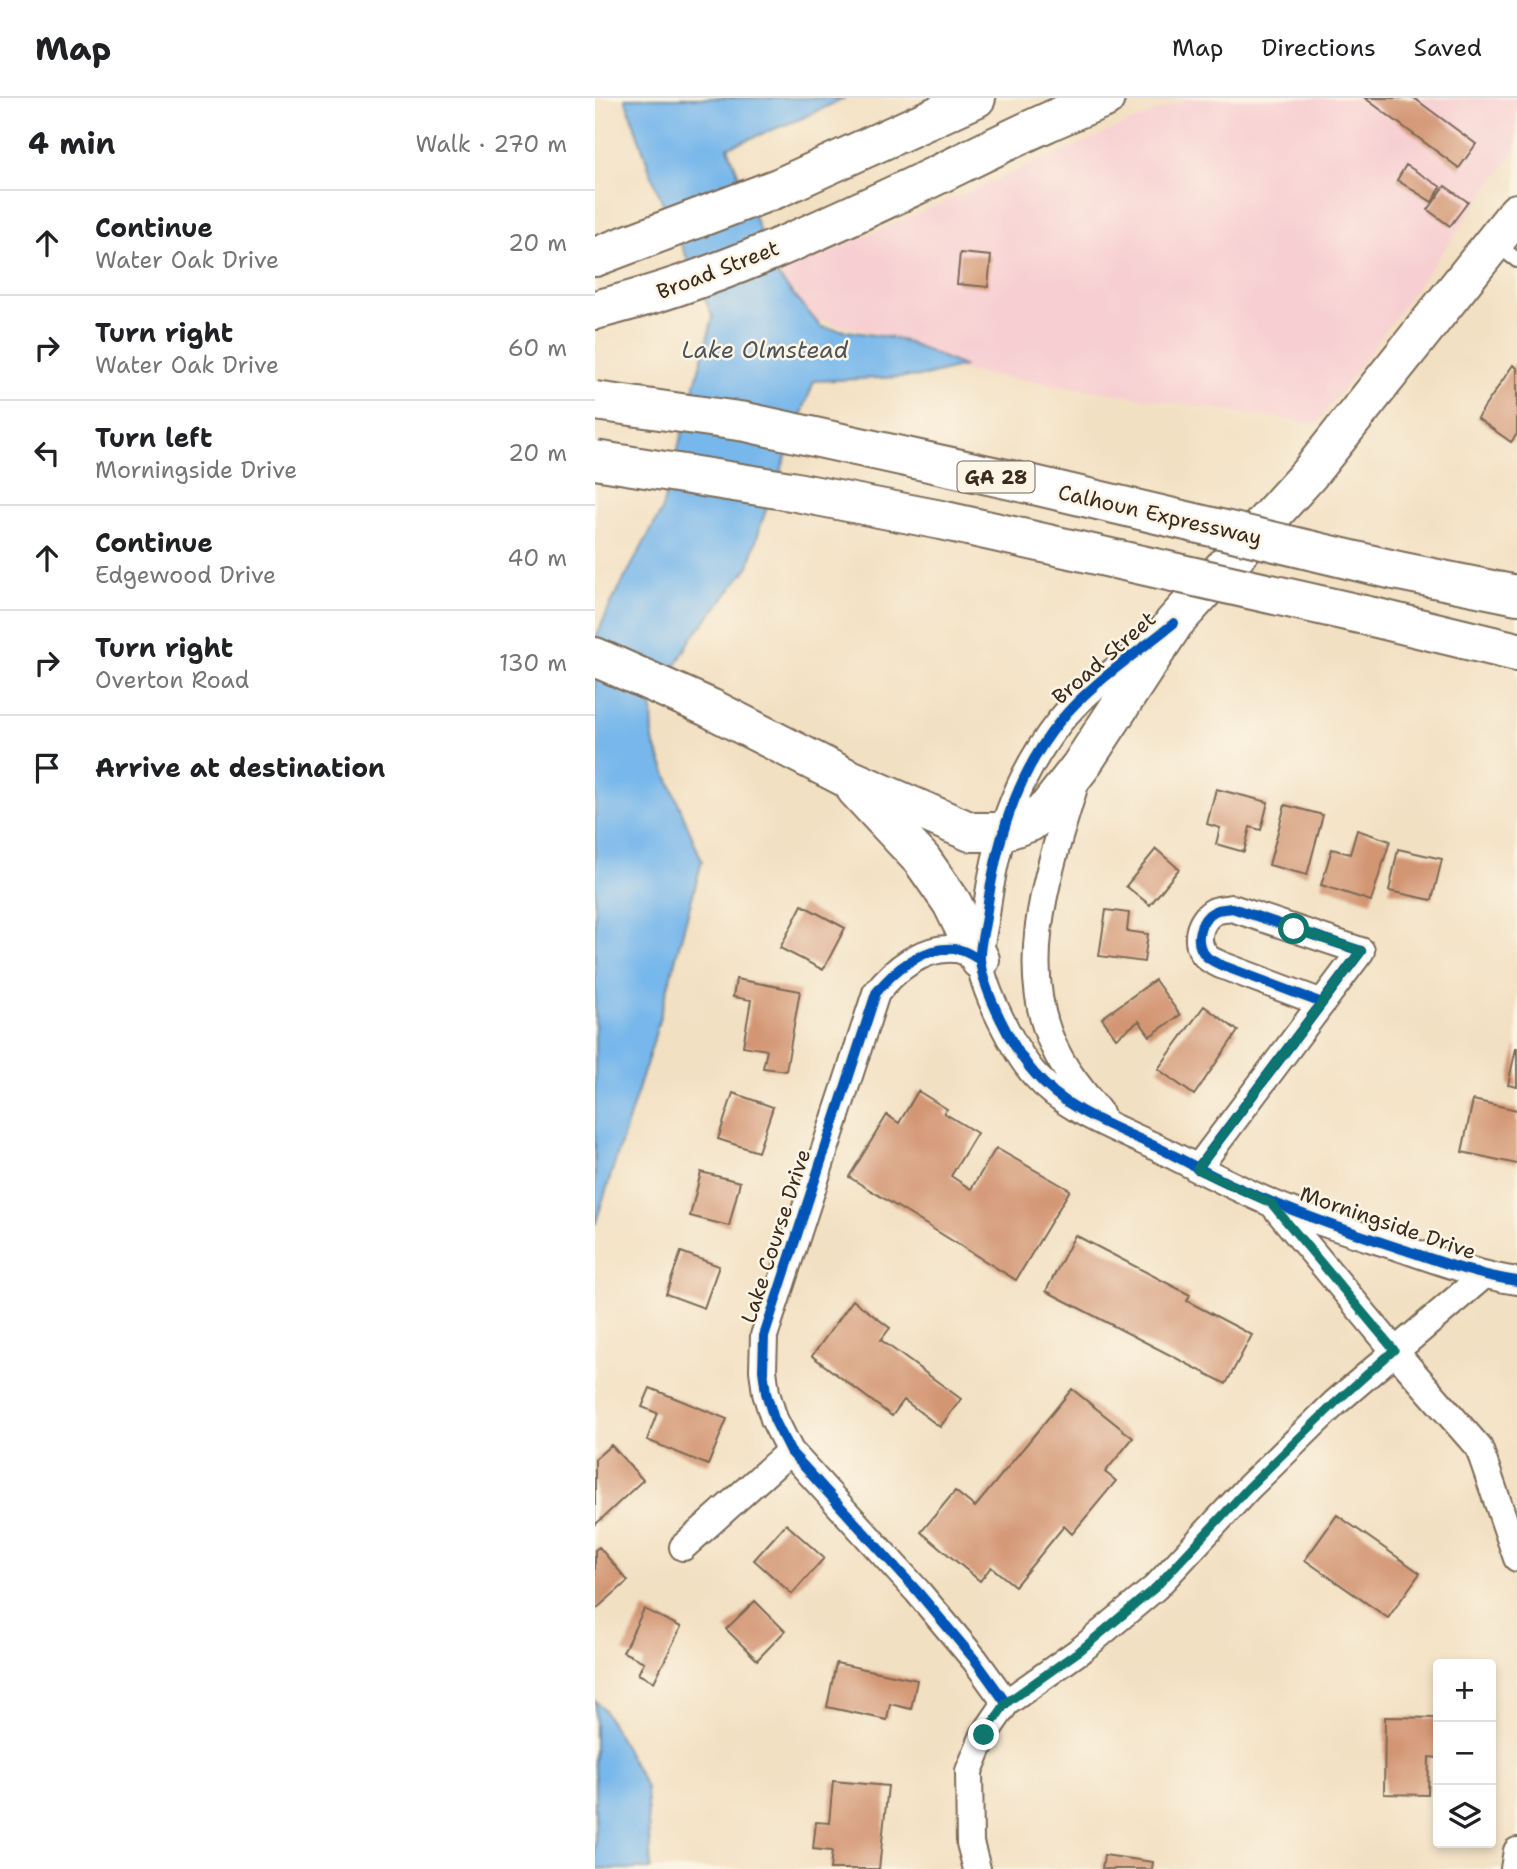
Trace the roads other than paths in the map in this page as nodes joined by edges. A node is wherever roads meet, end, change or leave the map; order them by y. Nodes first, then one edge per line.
1 (976, 98) edge
2 (1105, 98) edge
3 (1517, 213) edge
4 (613, 245) edge
5 (1505, 251) edge
6 (595, 257) edge
7 (595, 310) edge
8 (595, 401) edge
9 (595, 460) edge
10 (1517, 595) edge
11 (1174, 624) junction
12 (1517, 652) edge
13 (595, 657) edge
14 (1080, 767) junction
15 (845, 777) junction
16 (1001, 832) junction
17 (980, 960) junction
18 (1322, 1003) junction
19 (1108, 1125) junction
20 (1197, 1169) junction
21 (1271, 1203) junction
22 (1483, 1276) junction
23 (1517, 1281) edge
24 (1394, 1350) junction
25 (790, 1451) junction
26 (683, 1547) dead end
27 (1517, 1558) edge
28 (1006, 1703) junction
29 (1517, 1851) edge
30 (977, 1869) edge
31 (1514, 1869) edge

1 - 4 main road
2 - 7 main road, Broad Street
3 - 5 main road, Broad Street
4 - 6 main road
5 - 11 main road, Broad Street
8 - 10 main road, Calhoun Expressway / GA 28, bridge
9 - 12 main road, GA 28, bridge
11 - 14 main road, Broad Street
11 - 16 street, Broad Street
13 - 15 main road
14 - 16 main road, Broad Street
14 - 19 street, Morningside Drive
15 - 16 main road
15 - 17 main road
16 - 17 street, Morningside Drive
17 - 19 street, Morningside Drive
17 - 25 street, Lake Course Drive
18 - 18 street
18 - 20 street
19 - 20 street, Morningside Drive
20 - 21 street, Morningside Drive
21 - 22 street, Morningside Drive
21 - 24 street
22 - 23 street, Morningside Drive
22 - 24 street
24 - 27 street
24 - 28 street
25 - 26 street
25 - 28 street, Lake Course Drive
28 - 30 street
29 - 31 street

